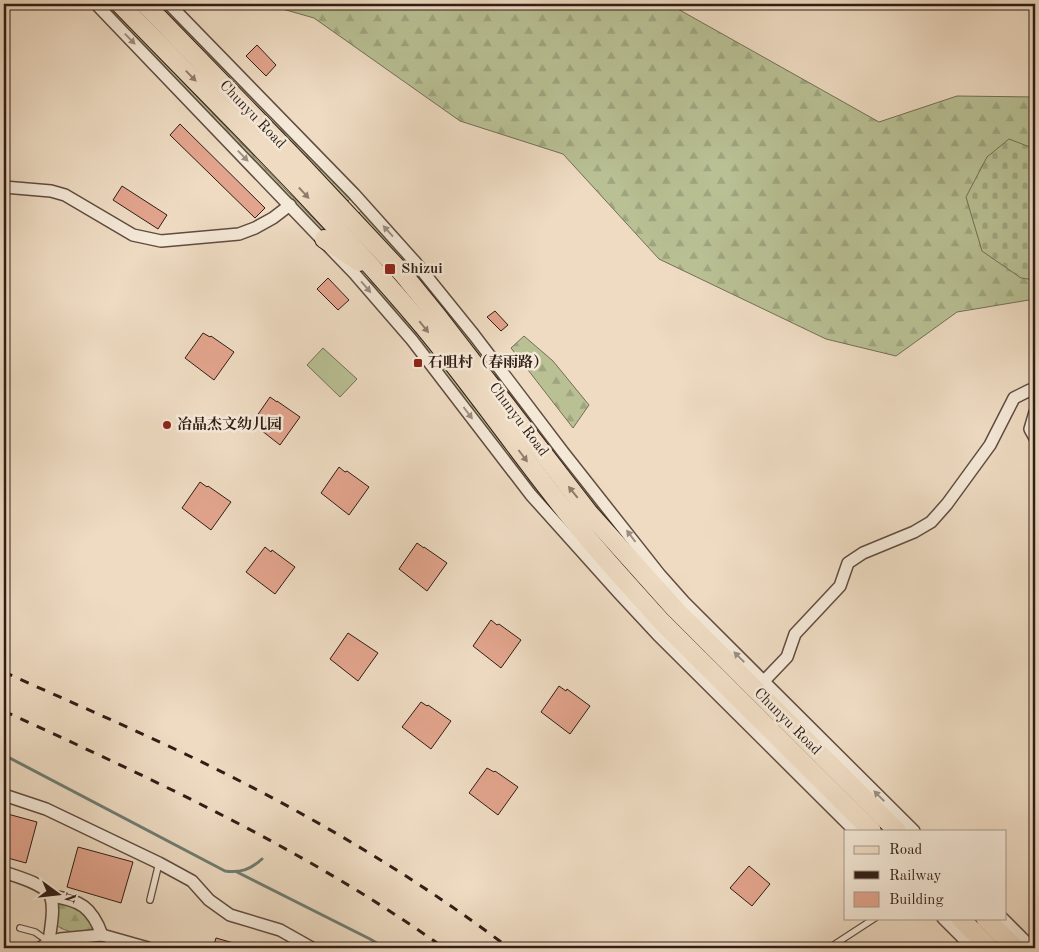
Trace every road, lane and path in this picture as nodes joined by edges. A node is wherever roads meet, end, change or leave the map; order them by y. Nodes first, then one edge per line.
1 (96, 4) edge
2 (120, 4) edge
3 (145, 4) edge
4 (169, 4) edge
5 (4, 187) edge
6 (290, 205) junction
7 (324, 239) junction
8 (383, 279) junction
9 (1035, 393) edge
10 (1035, 412) edge
11 (1035, 438) edge
12 (764, 681) junction
13 (4, 794) edge
14 (853, 830) edge
15 (871, 830) edge
16 (896, 830) edge
17 (913, 830) edge
18 (159, 862) junction
19 (4, 872) edge
20 (51, 896) junction
21 (150, 900) dead end
22 (872, 920) edge
23 (946, 920) edge
24 (962, 920) edge
25 (989, 920) edge
26 (1001, 926) edge
27 (20, 928) dead end
28 (102, 935) junction
29 (47, 946) edge
30 (134, 946) edge
31 (148, 948) edge
32 (312, 948) edge
33 (829, 948) edge
34 (984, 948) edge
35 (1015, 948) edge
36 (1032, 948) edge

1 -> 6 street
2 -> 8 main road, Chunyu Road
16 -> 3 main road, Chunyu Road
12 -> 4 street
5 - 6 street
6 - 7 street
7 - 8 main road
7 -> 14 street
8 -> 15 main road, Chunyu Road
9 - 12 street
10 - 11 street
17 -> 12 street
13 - 18 street
18 - 21 lane
18 - 32 street
19 - 20 street
20 - 28 street
20 - 29 street
22 - 33 lane
23 - 34 street
24 - 34 main road
25 - 26 main road
26 - 34 main road
26 - 35 main road
26 - 36 street
27 - 29 lane
28 - 29 street
28 - 30 street
30 - 31 street

